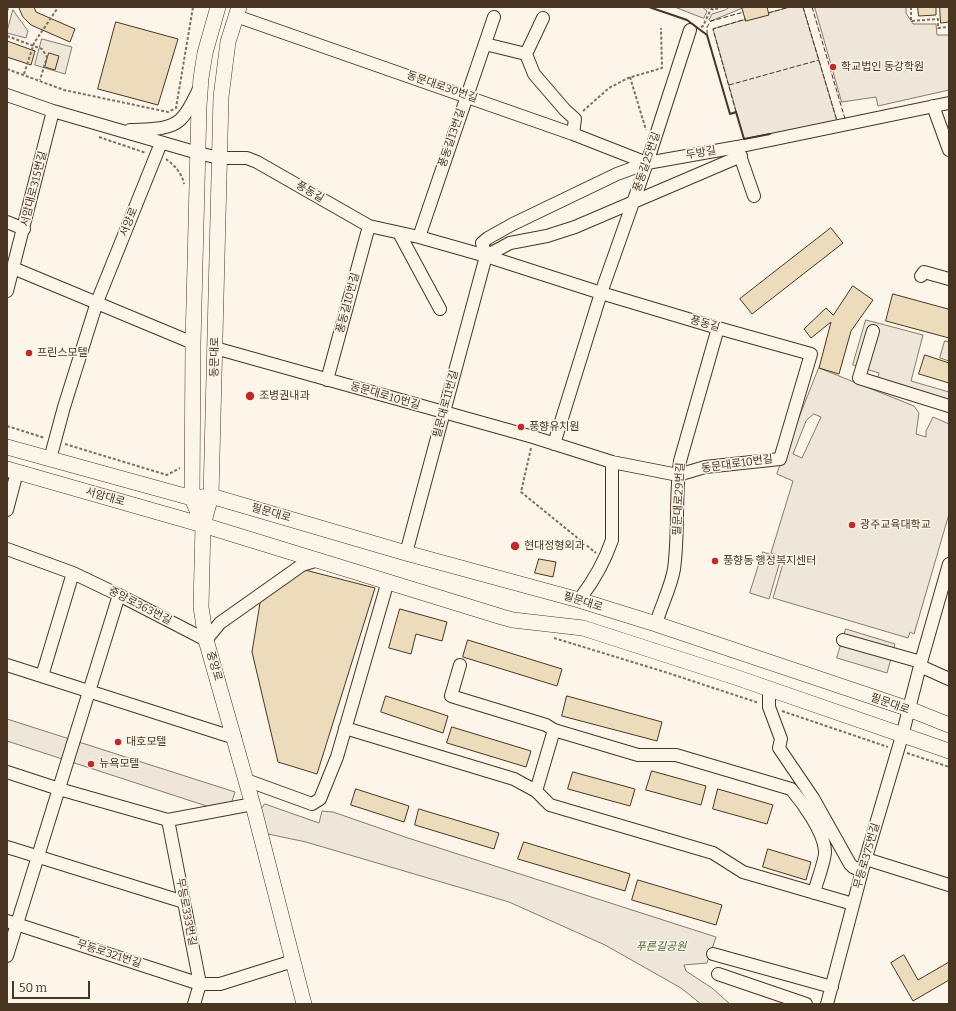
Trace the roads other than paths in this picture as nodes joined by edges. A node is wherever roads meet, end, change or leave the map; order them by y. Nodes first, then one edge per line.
1 (218, 7) edge
2 (238, 12) edge
3 (494, 17) dead end
4 (543, 18) dead end
5 (693, 29) road end
6 (484, 44) junction
7 (526, 54) junction
8 (200, 86) junction
9 (7, 95) edge
10 (467, 96) junction
11 (949, 102) edge
12 (932, 106) junction
13 (53, 111) junction
14 (121, 131) junction
15 (574, 134) junction
16 (161, 143) junction
17 (949, 150) edge
18 (739, 152) junction
19 (198, 154) junction
20 (219, 158) junction
21 (647, 163) junction
22 (754, 196) dead end
23 (632, 204) junction
24 (7, 222) edge
25 (369, 226) junction
26 (24, 229) junction
27 (399, 233) junction
28 (419, 237) junction
29 (486, 256) junction
30 (13, 268) junction
31 (921, 276) dead end
32 (949, 279) edge
33 (7, 292) edge
34 (601, 293) junction
35 (97, 302) junction
36 (440, 309) dead end
37 (718, 328) junction
38 (873, 331) dead end
39 (192, 342) junction
40 (215, 348) junction
41 (811, 354) joint
42 (327, 380) junction
43 (949, 406) edge
44 (444, 412) junction
45 (554, 444) junction
46 (7, 447) edge
47 (50, 459) junction
48 (612, 462) junction
49 (12, 470) edge
50 (678, 475) junction
51 (211, 496) junction
52 (192, 498) junction
53 (7, 510) edge
54 (203, 525) junction
55 (7, 549) edge
56 (406, 553) junction
57 (318, 560) junction
58 (949, 564) edge
59 (73, 573) junction
60 (388, 581) junction
61 (118, 595) junction
62 (579, 600) junction
63 (656, 624) junction
64 (206, 640) junction
65 (843, 640) dead end
66 (920, 664) junction
67 (7, 665) edge
68 (460, 665) dead end
69 (42, 676) junction
70 (949, 679) edge
71 (769, 688) junction
72 (89, 691) junction
73 (909, 709) junction
74 (949, 725) edge
75 (345, 728) junction
76 (554, 730) junction
77 (902, 736) junction
78 (235, 738) junction
79 (949, 751) edge
80 (7, 772) edge
81 (246, 780) junction
82 (59, 789) junction
83 (536, 791) junction
84 (253, 804) junction
85 (168, 820) junction
86 (7, 847) edge
87 (38, 856) junction
88 (866, 859) junction
89 (862, 871) junction
90 (949, 885) edge
91 (814, 893) junction
92 (184, 902) junction
93 (853, 904) junction
94 (12, 922) edge
95 (713, 954) dead end
96 (7, 956) edge
97 (293, 961) junction
98 (718, 974) dead end
99 (200, 984) junction
100 (832, 987) junction
101 (194, 1004) edge
102 (304, 1004) edge
103 (806, 1004) edge
104 (827, 1004) edge

1 - 8 main road, 동문대로
2 - 10 street, 동문대로30번길
2 - 20 main road, 동문대로
3 - 6 street, 풍동길13번길
4 - 7 street
5 - 21 street, 풍동길25번길
6 - 7 street
6 - 10 street, 풍동길13번길
7 - 15 street
8 - 14 street
8 - 19 main road, 동문대로
9 - 13 street
10 - 15 street, 동문대로30번길
10 - 28 street, 풍동길13번길
11 - 12 street, 두방길
12 - 17 street
12 - 18 street, 두방길
13 - 14 street
13 - 26 street, 서암대로315번길
14 - 16 street
15 - 21 street, 동문대로30번길
16 - 19 street
16 - 35 street, 서양로
18 - 21 street, 두방길
18 - 22 street
18 - 23 street
19 - 20 street
19 - 39 main road, 동문대로
20 - 25 street, 풍동길
20 - 40 main road, 동문대로
21 - 23 street, 풍동길25번길
21 - 29 street, 두방길
23 - 29 street
23 - 34 street, 풍동길25번길
24 - 26 street
25 - 27 street, 풍동길
25 - 42 street, 풍동길10번길
26 - 30 street, 서암대로315번길
27 - 28 street, 풍동길
27 - 36 street
28 - 29 street, 풍동길
29 - 34 street, 풍동길
29 - 44 street, 필문대로11번길
30 - 33 street, 서암대로315번길
30 - 35 street
31 - 32 street
34 - 37 street, 풍동길
34 - 45 street
35 - 39 street, 동문대로
35 - 47 street
37 - 41 street, 풍동길
37 - 50 street, 필문대로29번길
38 - 43 street
39 - 52 main road, 동문대로
40 - 42 street, 동문대로10번길
40 - 51 main road, 동문대로
41 - 50 street, 동문대로10번길
42 - 44 street, 동문대로10번길
44 - 45 street, 동문대로10번길
44 - 56 street, 필문대로11번길
45 - 48 street, 동문대로10번길
46 - 47 main road, 서암대로
47 - 52 main road, 서암대로
48 - 50 street, 동문대로10번길
48 - 62 street
49 - 53 street
49 - 54 main road, 서암대로
50 - 63 street, 필문대로29번길
51 - 52 main road, 서암대로
51 - 54 main road, 동문대로
51 - 56 main road, 필문대로
52 - 54 main road, 동문대로
54 - 57 main road
54 - 64 main road, 중앙로
55 - 59 street, 중앙로363번길
56 - 62 main road, 필문대로
57 - 60 main road
57 - 64 street
58 - 66 street, 무등로375번길
59 - 61 street, 중앙로363번길
59 - 69 street
60 - 71 main road
60 - 75 street
61 - 64 street, 중앙로363번길
61 - 72 street
62 - 63 main road, 필문대로
63 - 73 main road, 필문대로
64 - 78 main road, 중앙로
65 - 66 street
66 - 70 street
66 - 73 street, 무등로375번길
67 - 69 street
68 - 76 street
69 - 72 street
71 - 77 main road
71 - 89 street
72 - 78 street
72 - 82 street
73 - 74 main road, 필문대로
73 - 77 street, 무등로375번길
75 - 81 street
75 - 83 street
76 - 83 street
76 - 91 street
77 - 79 main road
77 - 88 street, 무등로375번길
78 - 81 main road, 중앙로
80 - 82 street
81 - 84 main road, 중앙로
82 - 85 street
82 - 87 street
83 - 91 street
84 - 85 street
84 - 97 main road, 중앙로
85 - 92 street, 무등로333번길
86 - 87 street
87 - 92 street
87 - 94 street
88 - 89 street, 무등로375번길
88 - 90 street
89 - 93 street, 무등로375번길
91 - 93 street
92 - 99 street, 무등로333번길
93 - 100 street, 무등로375번길
94 - 96 street
94 - 99 street, 무등로321번길
95 - 100 street
97 - 99 street
97 - 102 main road, 중앙로
98 - 103 street
99 - 101 street, 무등로333번길
100 - 104 street, 무등로375번길

